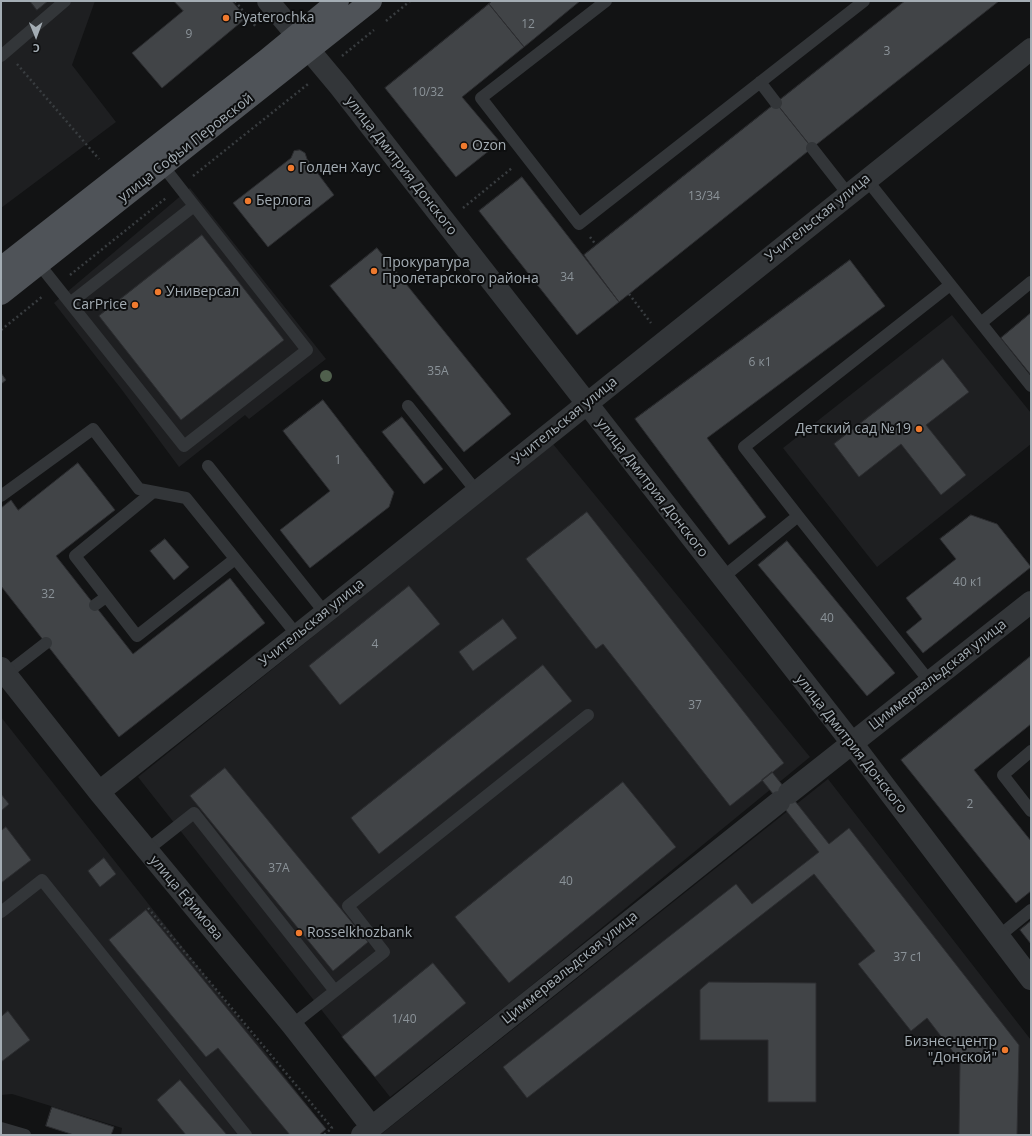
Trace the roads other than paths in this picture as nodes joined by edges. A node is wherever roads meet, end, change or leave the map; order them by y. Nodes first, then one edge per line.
1 (65, 1) edge
2 (268, 1) edge
3 (338, 1) edge
4 (371, 1) edge
5 (606, 1) edge
6 (864, 1) edge
7 (302, 43) junction
8 (1031, 49) edge
9 (4, 54) edge
10 (760, 82) junction
11 (776, 103) dead end
12 (812, 148) dead end
13 (163, 166) junction
14 (867, 180) junction
15 (848, 194) junction
16 (194, 206) junction
17 (39, 264) junction
18 (1, 268) edge
19 (1031, 282) edge
20 (950, 285) junction
21 (1, 294) edge
22 (70, 303) junction
23 (981, 323) junction
24 (1031, 386) edge
25 (586, 404) junction
26 (408, 406) dead end
27 (208, 466) dead end
28 (153, 492) junction
29 (477, 492) junction
30 (1, 496) edge
31 (798, 516) junction
32 (235, 559) junction
33 (722, 578) junction
34 (106, 597) junction
35 (1031, 602) edge
36 (95, 605) dead end
37 (325, 613) junction
38 (297, 635) junction
39 (46, 644) dead end
40 (3, 671) edge
41 (930, 682) junction
42 (588, 715) dead end
43 (852, 743) junction
44 (1031, 751) edge
45 (99, 792) junction
46 (1031, 811) edge
47 (147, 850) junction
48 (1031, 910) edge
49 (1, 912) edge
50 (999, 936) junction
51 (1031, 980) edge
52 (335, 990) junction
53 (292, 1025) junction
54 (1, 1128) edge
55 (367, 1131) edge
56 (25, 1135) edge
57 (246, 1135) edge

1 - 9 lane
2 - 7 street, улица Дмитрия Донского
3 - 7 main road, улица Софьи Перовской
4 - 7 main road, улица Софьи Перовской
5 - 10 lane
6 - 10 lane
7 - 13 main road, улица Софьи Перовской
7 - 18 main road, улица Софьи Перовской
7 - 25 street, улица Дмитрия Донского
8 - 14 street, Учительская улица
10 - 11 lane
12 - 15 lane
13 - 16 lane
13 - 17 main road, улица Софьи Перовской
14 - 15 street, Учительская улица
14 - 20 lane
15 - 25 street, Учительская улица
16 - 22 lane
16 - 22 lane
17 - 21 main road, улица Софьи Перовской
17 - 22 lane
19 - 23 lane
20 - 23 lane
20 - 31 lane
23 - 24 lane
25 - 29 street, Учительская улица
25 - 33 street, улица Дмитрия Донского
26 - 29 lane
27 - 37 lane
28 - 30 lane
28 - 32 lane
28 - 34 lane
29 - 37 street, Учительская улица
31 - 33 lane
31 - 41 lane
32 - 34 lane
32 - 38 lane
33 - 43 street, улица Дмитрия Донского
34 - 36 lane
35 - 41 street, Циммервальдская улица
37 - 38 street, Учительская улица
38 - 45 street, Учительская улица
39 - 40 lane
40 - 45 street, улица Ефимова
41 - 43 street, Циммервальдская улица
42 - 52 lane
43 - 50 street, улица Дмитрия Донского
43 - 55 street, Циммервальдская улица
44 - 46 lane
45 - 47 street, улица Ефимова
47 - 52 lane
47 - 53 street, улица Ефимова
48 - 50 lane
49 - 57 lane
50 - 51 street, улица Дмитрия Донского
52 - 53 lane
53 - 55 street, улица Ефимова
54 - 56 lane

